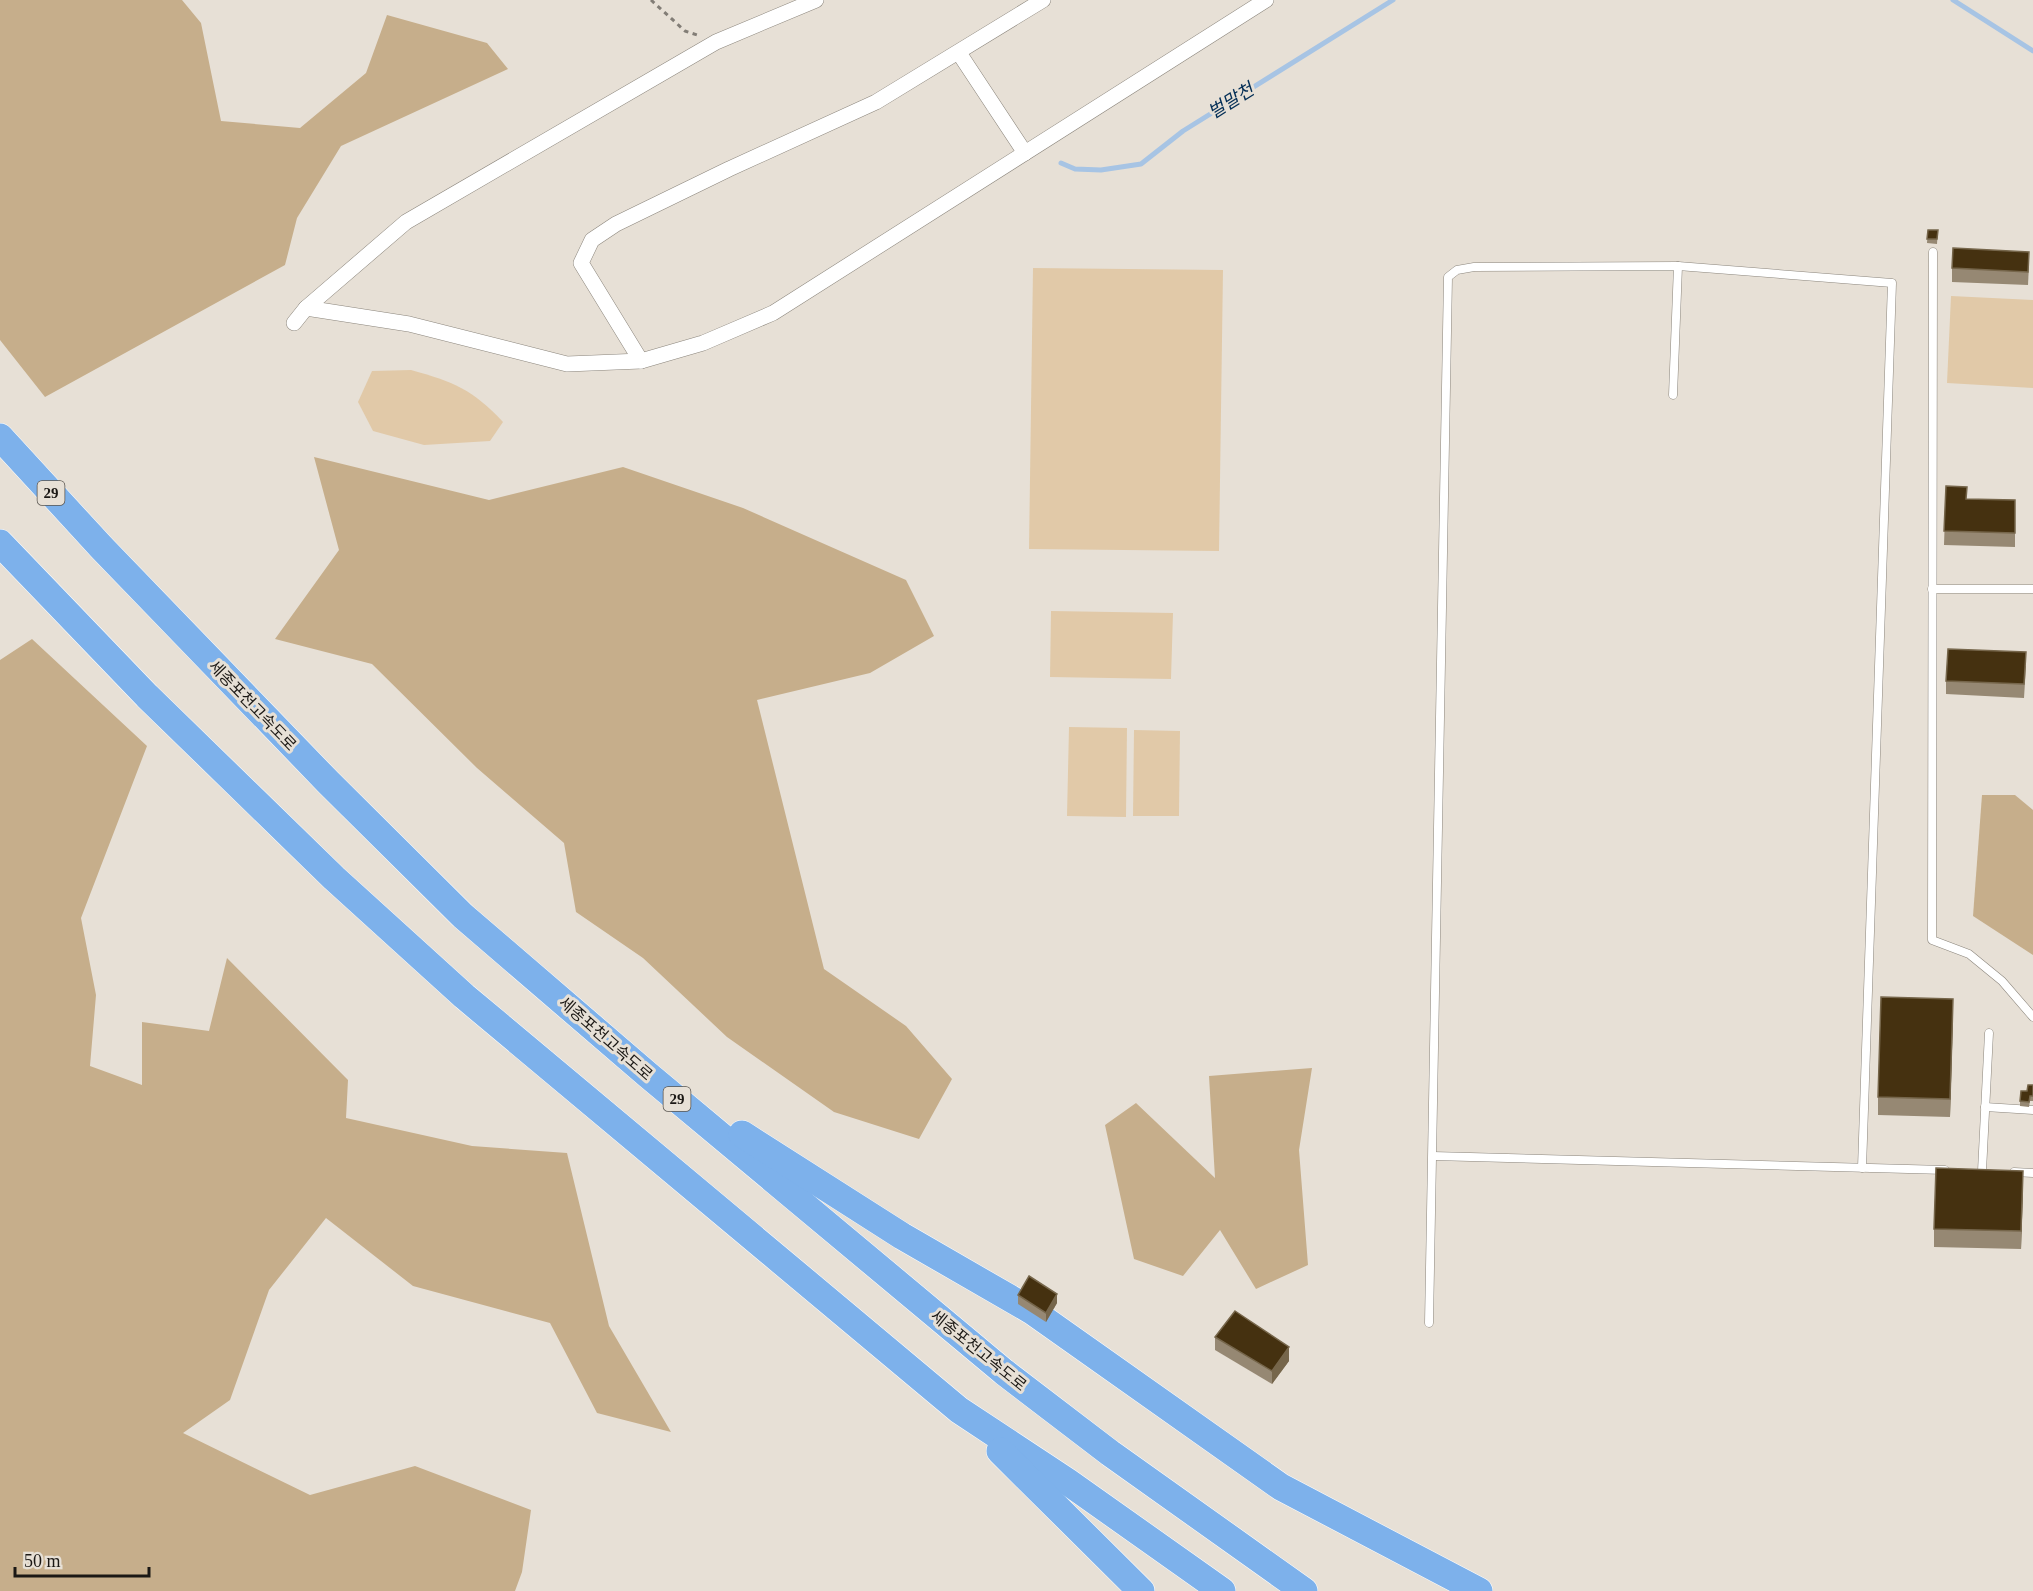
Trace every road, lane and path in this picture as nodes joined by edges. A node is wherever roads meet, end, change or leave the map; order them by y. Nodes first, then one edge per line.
1 (651, 0) edge
2 (816, 0) edge
3 (1043, 0) edge
4 (1266, 0) edge
5 (716, 42) junction
6 (959, 53) junction
7 (1025, 153) junction
8 (1933, 252) dead end
9 (1678, 267) junction
10 (306, 308) junction
11 (294, 323) dead end
12 (641, 361) junction
13 (1673, 395) dead end
14 (0, 437) edge
15 (0, 543) edge
16 (1932, 589) junction
17 (2033, 589) edge
18 (2033, 1017) edge
19 (1989, 1033) dead end
20 (648, 1075) junction
21 (1985, 1107) junction
22 (2033, 1110) edge
23 (1433, 1156) junction
24 (1862, 1168) junction
25 (1958, 1171) edge
26 (1970, 1171) edge
27 (1982, 1171) junction
28 (1992, 1172) edge
29 (2002, 1172) edge
30 (2033, 1173) edge
31 (1429, 1323) dead end
32 (959, 1410) junction
33 (1141, 1591) edge
34 (1222, 1591) edge
35 (1304, 1591) edge
36 (1479, 1591) edge

1 - 5 path
2 - 5 street
3 - 6 street
4 - 7 street
5 - 10 street
6 - 7 street
6 - 12 street
7 - 12 street
8 - 16 lane
9 - 13 lane
9 - 23 lane
9 - 24 lane
10 - 11 street
10 - 12 street
14 - 20 highway, 세종포천고속도로 / 29
15 - 32 highway
16 - 17 lane
16 - 18 lane
19 - 21 lane
20 - 35 highway, 세종포천고속도로 / 29
20 - 36 highway
21 - 22 lane
21 - 27 lane
23 - 24 lane
23 - 31 lane
24 - 25 lane
26 - 27 lane
27 - 28 lane
29 - 30 lane
32 - 33 highway
32 - 34 highway

